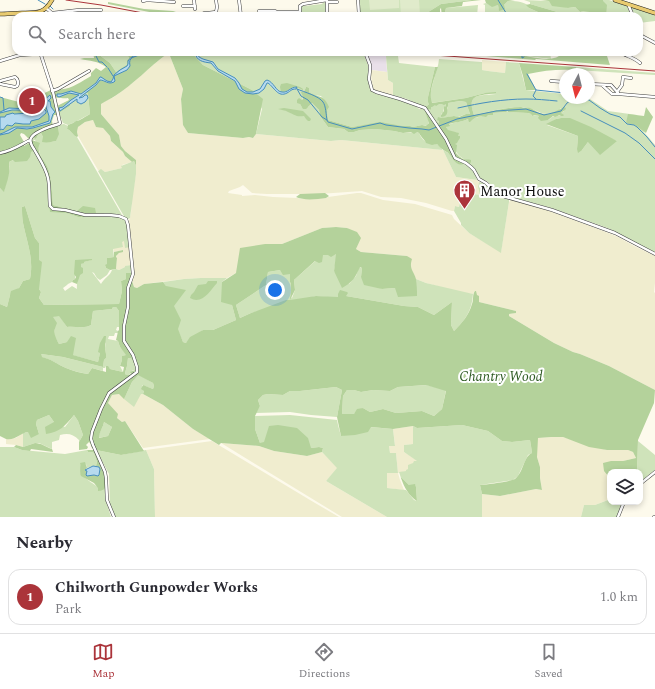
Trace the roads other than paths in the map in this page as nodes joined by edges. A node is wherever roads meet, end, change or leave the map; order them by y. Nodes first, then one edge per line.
1 (52, 0) edge
2 (147, 0) edge
3 (162, 0) edge
4 (194, 0) edge
5 (216, 0) edge
6 (239, 0) edge
7 (358, 0) edge
8 (615, 0) edge
9 (143, 1) dead end
10 (328, 1) edge
11 (174, 2) dead end
12 (337, 2) dead end
13 (628, 4) junction
14 (183, 6) dead end
15 (46, 8) junction
16 (101, 10) dead end
17 (259, 11) dead end
18 (38, 12) edge
19 (51, 12) edge
20 (61, 12) edge
21 (216, 12) edge
22 (240, 12) edge
23 (277, 12) joint
24 (300, 12) joint
25 (327, 12) edge
26 (359, 12) edge
27 (631, 12) edge
28 (655, 13) edge
29 (0, 14) edge
30 (12, 14) edge
31 (643, 36) edge
32 (655, 42) edge
33 (20, 56) edge
34 (41, 56) edge
35 (367, 56) edge
36 (627, 56) edge
37 (0, 61) edge
38 (640, 63) dead end
39 (89, 71) dead end
40 (631, 78) dead end
41 (0, 80) edge
42 (551, 80) dead end
43 (559, 81) edge
44 (0, 84) edge
45 (595, 84) edge
46 (602, 85) junction
47 (52, 91) junction
48 (618, 93) junction
49 (655, 97) edge
50 (30, 140) junction
51 (0, 153) edge
52 (655, 254) edge
53 (655, 472) edge
54 (643, 482) edge
55 (623, 505) edge
56 (114, 517) edge
57 (618, 517) edge

1 - 15 main road
2 - 3 street
2 - 9 street
3 - 11 street
4 - 14 street
5 - 21 street
6 - 22 street
7 - 26 street
8 - 13 main road
10 - 12 street
10 - 24 street
10 - 25 street
13 - 27 street
13 - 28 main road
15 - 18 main road
15 - 19 street
16 - 20 street
17 - 23 street
23 - 24 street
29 - 30 main road
31 - 32 street
33 - 37 street
34 - 47 street
35 - 52 street
36 - 38 street
39 - 47 street
40 - 48 street
41 - 44 street
42 - 43 street
45 - 46 street
46 - 48 street
46 - 48 street
47 - 50 street
48 - 49 street
50 - 51 street
50 - 56 street
53 - 54 street
55 - 57 street

